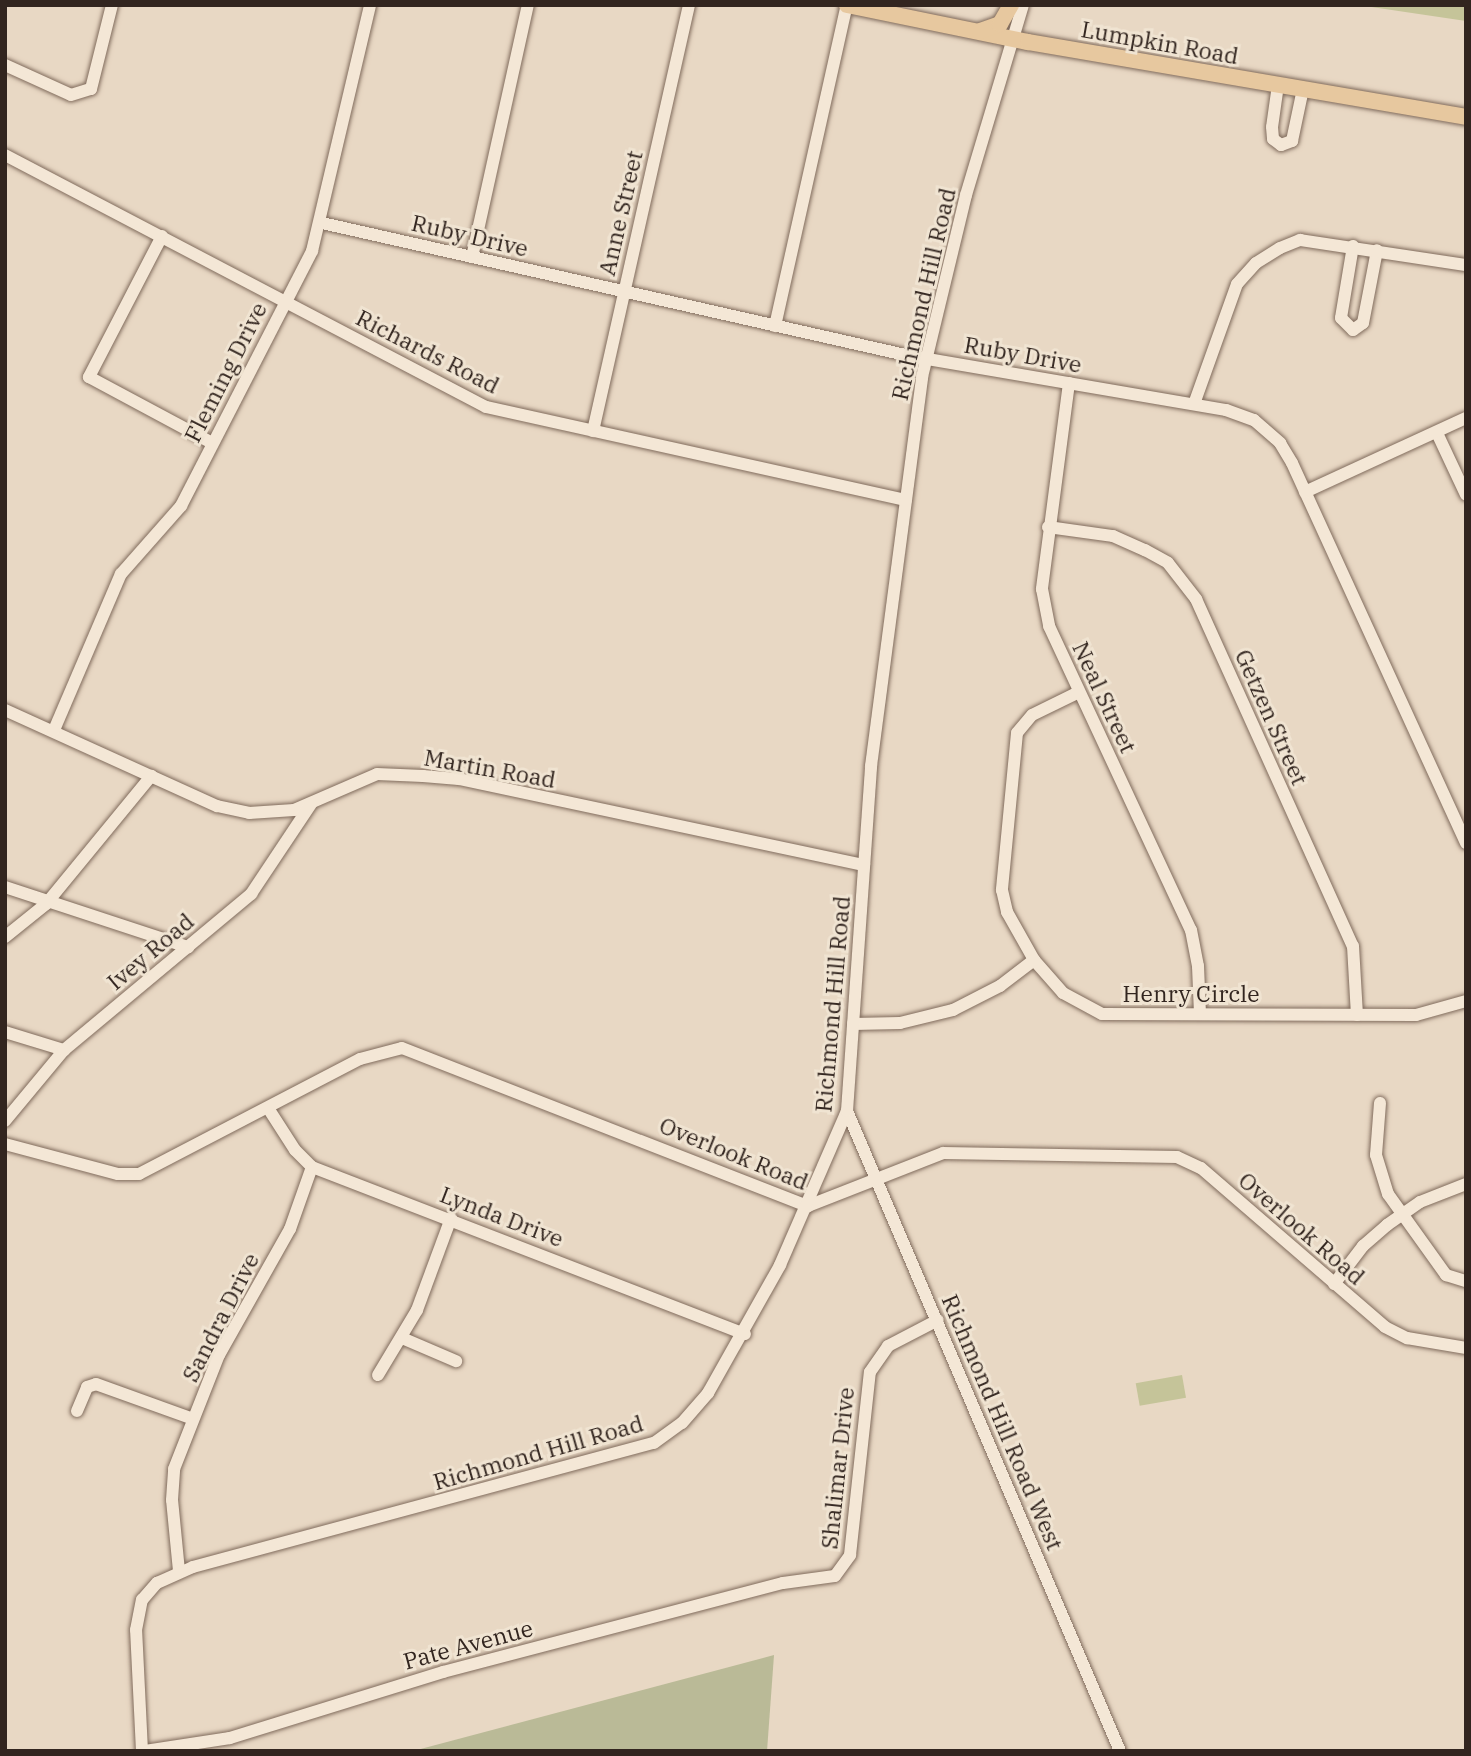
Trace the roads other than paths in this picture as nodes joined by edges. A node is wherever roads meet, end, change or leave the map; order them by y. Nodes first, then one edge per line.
1 (112, 5) edge
2 (370, 5) edge
3 (528, 5) edge
4 (688, 5) edge
5 (847, 5) edge
6 (1011, 5) edge
7 (1023, 5) edge
8 (976, 32) junction
9 (1012, 39) junction
10 (5, 65) edge
11 (1278, 85) junction
12 (1303, 89) junction
13 (1466, 117) edge
14 (5, 155) edge
15 (322, 223) junction
16 (162, 236) junction
17 (1353, 246) junction
18 (1377, 250) junction
19 (472, 257) junction
20 (1466, 265) edge
21 (624, 290) junction
22 (285, 301) junction
23 (775, 326) junction
24 (927, 359) junction
25 (1069, 383) junction
26 (1194, 404) junction
27 (1466, 418) edge
28 (593, 431) junction
29 (1437, 433) junction
30 (212, 443) junction
31 (1305, 492) junction
32 (1466, 495) edge
33 (906, 500) junction
34 (1048, 527) junction
35 (1079, 692) junction
36 (5, 710) edge
37 (54, 730) junction
38 (151, 776) junction
39 (311, 804) junction
40 (1466, 843) edge
41 (864, 865) junction
42 (5, 887) edge
43 (46, 904) junction
44 (5, 937) edge
45 (188, 947) junction
46 (1034, 960) junction
47 (1466, 1001) edge
48 (1200, 1014) junction
49 (1357, 1015) junction
50 (853, 1024) junction
51 (5, 1032) edge
52 (64, 1050) junction
53 (1380, 1103) dead end
54 (268, 1108) junction
55 (848, 1111) junction
56 (5, 1121) edge
57 (5, 1144) edge
58 (312, 1167) junction
59 (877, 1177) junction
60 (1466, 1184) edge
61 (808, 1206) junction
62 (1403, 1214) junction
63 (451, 1218) junction
64 (1466, 1281) edge
65 (1334, 1283) junction
66 (937, 1320) junction
67 (745, 1334) junction
68 (402, 1338) junction
69 (1466, 1348) edge
70 (456, 1361) dead end
71 (378, 1375) dead end
72 (77, 1411) dead end
73 (193, 1419) junction
74 (179, 1571) junction
75 (803, 1579) joint
76 (144, 1751) edge
77 (1120, 1751) edge

1 - 10 street
2 - 15 street, Fleming Drive
3 - 19 street
4 - 21 street, Anne Street
5 - 8 main road, Lumpkin Road
5 - 23 street
6 - 8 main road
7 - 9 street, Richmond Hill Road
8 - 9 main road, Lumpkin Road
9 - 11 main road, Lumpkin Road
9 - 24 street, Richmond Hill Road
11 - 12 main road, Lumpkin Road
11 - 12 street
12 - 13 main road, Lumpkin Road
14 - 16 street, Richards Road
15 - 19 street, Ruby Drive
15 - 22 street, Fleming Drive
16 - 22 street, Richards Road
16 - 30 street
17 - 18 street
17 - 18 street
17 - 26 street
18 - 20 street
19 - 21 street, Ruby Drive
21 - 23 street, Ruby Drive
21 - 28 street, Anne Street
22 - 28 street, Richards Road
22 - 30 street, Fleming Drive
23 - 24 street, Ruby Drive
24 - 25 street, Ruby Drive
24 - 33 street, Richmond Hill Road
25 - 26 street, Ruby Drive
25 - 34 street, Neal Street
26 - 31 street, Ruby Drive
27 - 29 street
28 - 33 street, Richards Road
29 - 31 street
29 - 32 street
30 - 37 street, Fleming Drive
31 - 40 street, Ruby Drive
33 - 41 street, Richmond Hill Road
34 - 35 street, Neal Street
34 - 49 street, Getzen Street
35 - 46 street, Henry Circle
35 - 48 street, Neal Street
36 - 37 street, Martin Road
37 - 38 street, Martin Road
38 - 39 street, Martin Road
38 - 43 street
39 - 41 street, Martin Road
39 - 45 street, Ivey Road
41 - 50 street, Richmond Hill Road
42 - 43 street
43 - 44 street
43 - 45 street
45 - 52 street, Ivey Road
46 - 48 street, Henry Circle
46 - 50 street
47 - 49 street, Henry Circle
48 - 49 street, Henry Circle
50 - 55 street, Richmond Hill Road
51 - 52 street
52 - 56 street, Ivey Road
53 - 62 street
54 - 57 street, Overlook Road
54 - 58 street, Lynda Drive
54 - 61 street, Overlook Road
55 - 59 street, Richmond Hill Road West
55 - 61 street, Richmond Hill Road
58 - 63 street, Lynda Drive
58 - 73 street, Sandra Drive
59 - 61 street, Overlook Road
59 - 65 street, Overlook Road
59 - 66 street, Richmond Hill Road West
60 - 62 street
61 - 67 street, Richmond Hill Road
62 - 64 street
62 - 65 street
63 - 67 street, Lynda Drive
63 - 68 street
65 - 69 street, Overlook Road
66 - 75 street, Shalimar Drive
66 - 77 street, Richmond Hill Road West
67 - 74 street, Richmond Hill Road
68 - 70 street
68 - 71 street
72 - 73 street
73 - 74 street, Sandra Drive
74 - 76 street, Richmond Hill Road
75 - 76 street, Pate Avenue

